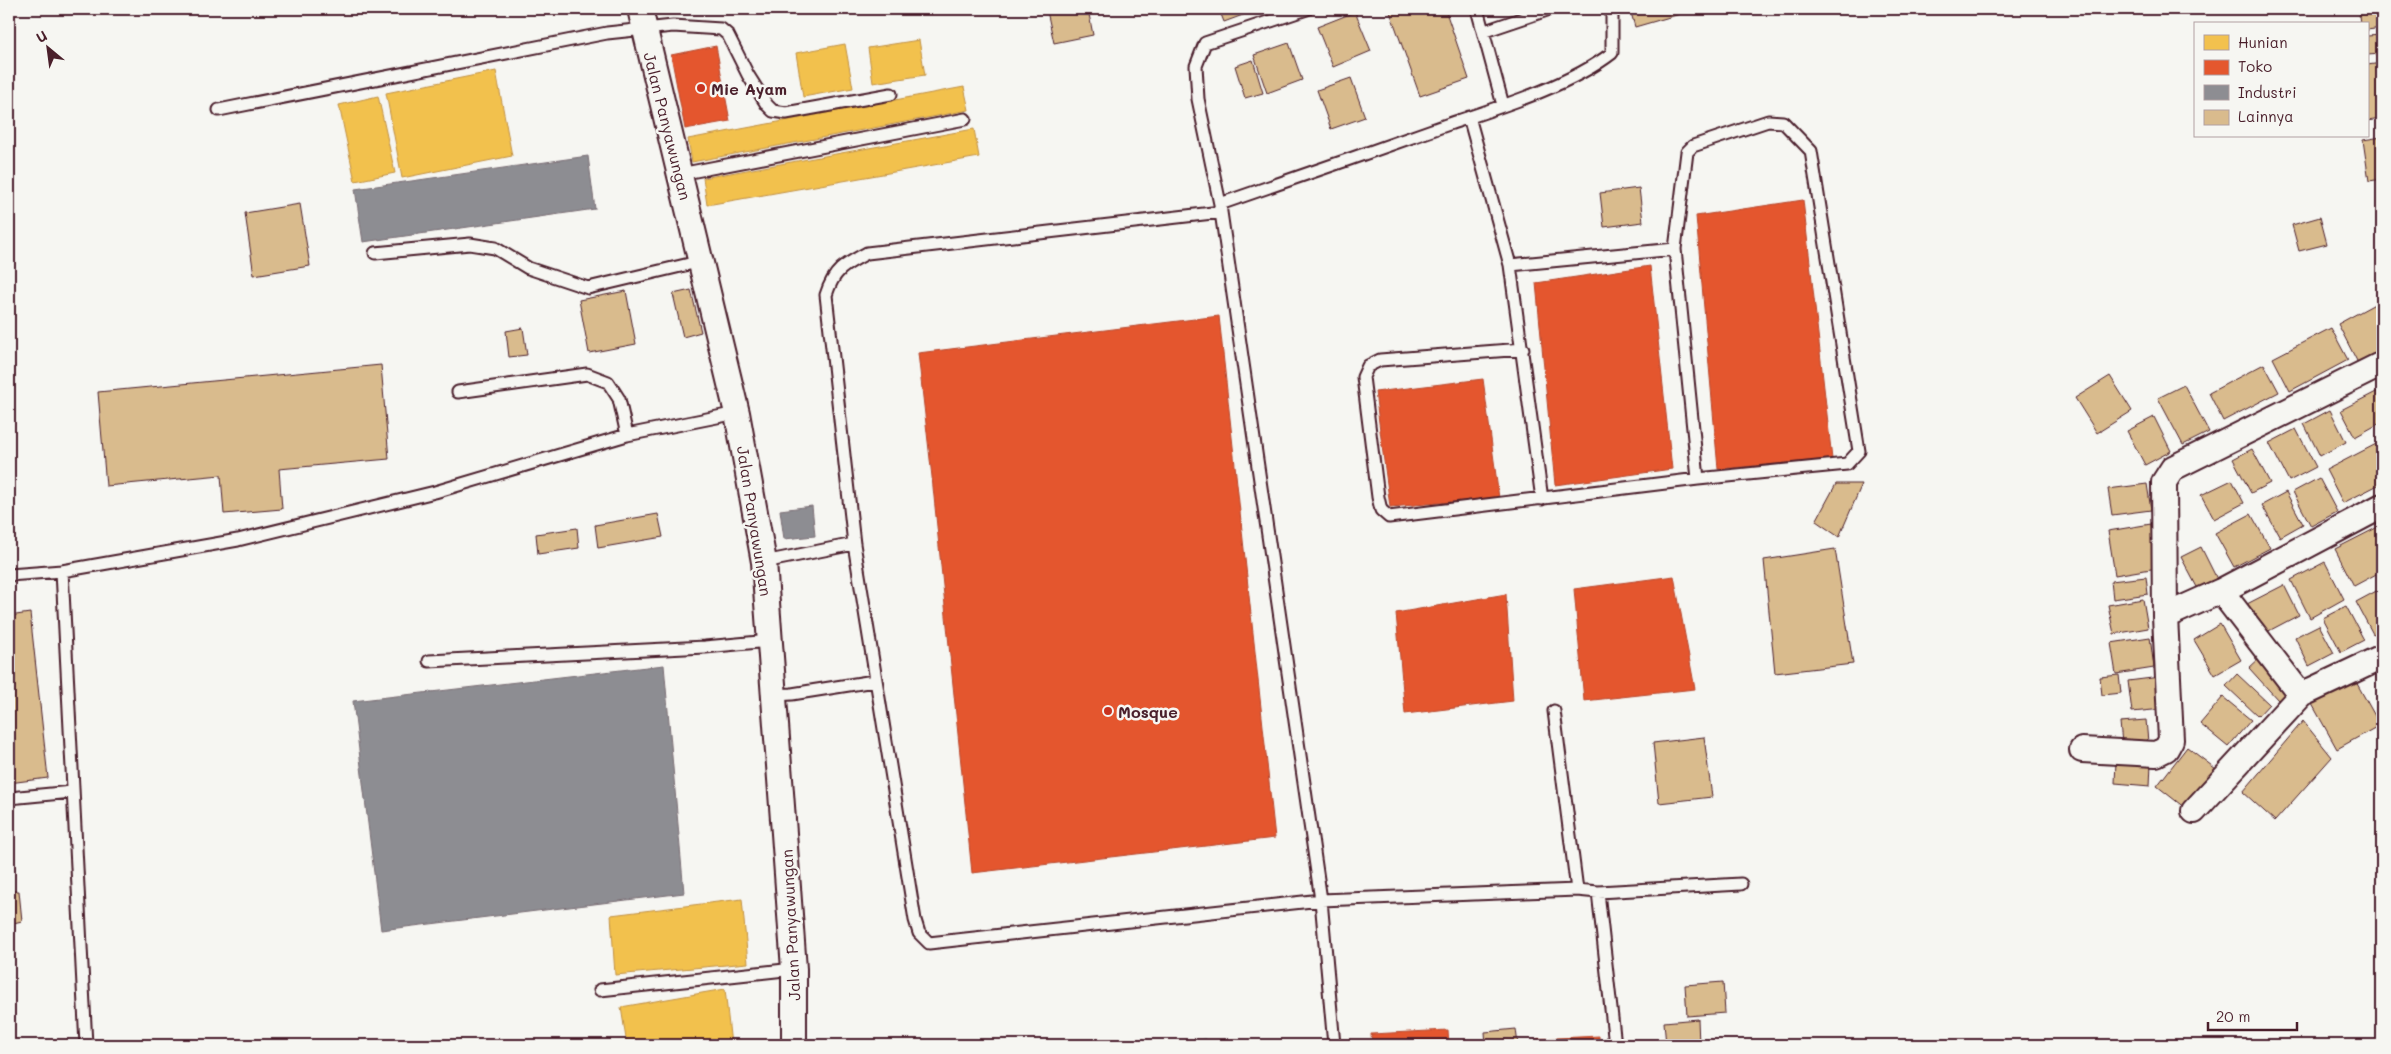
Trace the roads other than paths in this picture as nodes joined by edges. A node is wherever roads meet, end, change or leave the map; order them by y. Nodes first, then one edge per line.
1 (1307, 9) edge
2 (1477, 9) edge
3 (1550, 9) edge
4 (1612, 9) edge
5 (642, 20) edge
6 (1485, 31) junction
7 (891, 94) dead end
8 (1503, 105) junction
9 (219, 110) dead end
10 (1469, 118) junction
11 (965, 119) dead end
12 (680, 174) junction
13 (1220, 208) junction
14 (1675, 249) junction
15 (375, 253) dead end
16 (702, 261) junction
17 (1510, 265) junction
18 (1523, 349) junction
19 (2382, 364) edge
20 (458, 392) dead end
21 (737, 413) junction
22 (627, 435) junction
23 (1698, 479) junction
24 (1542, 499) junction
25 (2382, 506) edge
26 (854, 544) junction
27 (764, 562) junction
28 (62, 572) junction
29 (9, 575) edge
30 (2220, 591) junction
31 (2165, 616) junction
32 (770, 640) junction
33 (2382, 657) edge
34 (429, 661) dead end
35 (874, 681) junction
36 (775, 695) junction
37 (2301, 695) junction
38 (1554, 710) dead end
39 (2082, 750) dead end
40 (72, 792) junction
41 (9, 798) edge
42 (2194, 811) dead end
43 (1741, 884) dead end
44 (1577, 890) junction
45 (1598, 892) junction
46 (1321, 900) junction
47 (794, 969) junction
48 (600, 990) dead end
49 (86, 1045) edge
50 (794, 1045) edge
51 (1334, 1045) edge
52 (1615, 1045) edge

1 - 13 lane
2 - 6 lane
3 - 6 lane
4 - 8 lane
5 - 7 lane
5 - 9 lane
5 - 12 street, Jalan Panyawungan
6 - 8 lane
8 - 10 lane
10 - 13 lane
10 - 17 lane
11 - 12 lane
12 - 16 street, Jalan Panyawungan
13 - 26 lane
13 - 46 lane
14 - 17 lane
14 - 23 lane
14 - 23 lane
15 - 16 lane
16 - 21 street, Jalan Panyawungan
17 - 18 lane
18 - 24 lane
18 - 24 lane
19 - 31 street
20 - 22 lane
21 - 22 lane
21 - 27 street, Jalan Panyawungan
22 - 28 lane
23 - 24 lane
25 - 30 street
26 - 27 lane
26 - 35 lane
27 - 32 street, Jalan Panyawungan
28 - 29 lane
28 - 40 lane
30 - 31 street
30 - 37 street
31 - 39 street
32 - 34 lane
32 - 36 street, Jalan Panyawungan
33 - 37 street
35 - 36 lane
35 - 46 lane
36 - 47 street, Jalan Panyawungan
37 - 42 street
38 - 44 lane
40 - 41 lane
40 - 49 lane
43 - 45 lane
44 - 45 lane
44 - 46 lane
45 - 52 lane
46 - 51 lane
47 - 48 lane
47 - 50 street, Jalan Panyawungan

